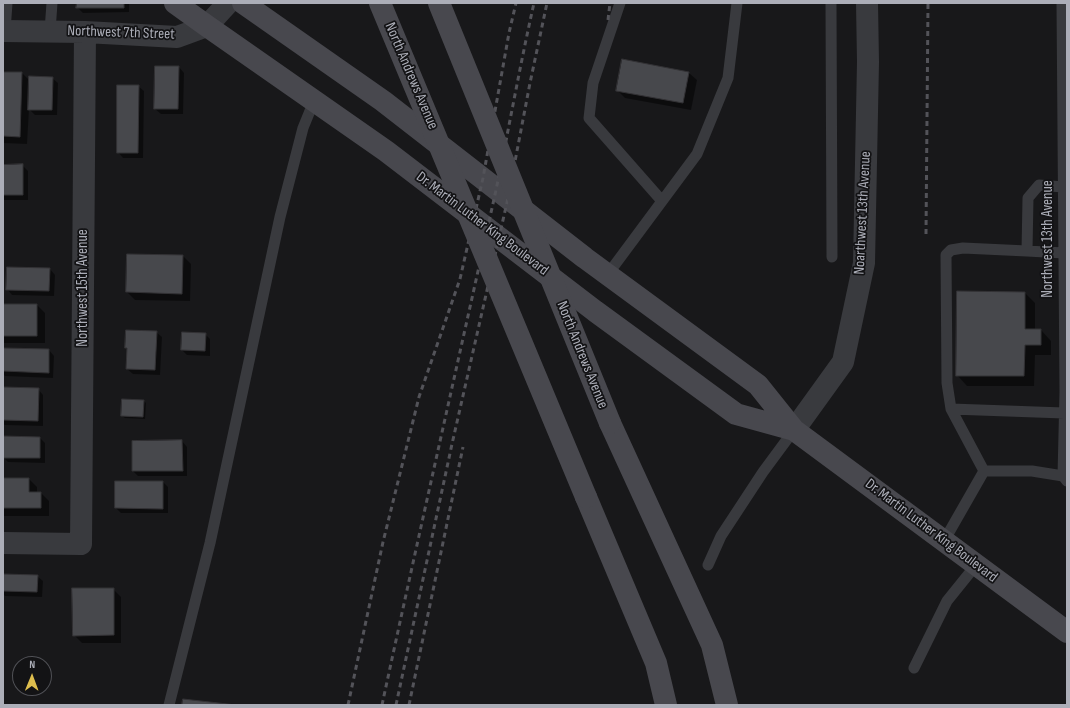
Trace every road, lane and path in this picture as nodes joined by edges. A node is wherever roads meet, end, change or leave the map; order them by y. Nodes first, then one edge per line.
1 (7, 3) edge
2 (52, 3) edge
3 (175, 3) edge
4 (228, 3) edge
5 (244, 3) edge
6 (380, 3) edge
7 (439, 3) edge
8 (620, 3) edge
9 (737, 3) edge
10 (830, 3) edge
11 (867, 3) edge
12 (1062, 3) edge
13 (206, 26) junction
14 (4, 31) edge
15 (50, 31) junction
16 (85, 32) junction
17 (314, 101) junction
18 (1063, 187) junction
19 (662, 201) junction
20 (1027, 252) junction
21 (1064, 253) junction
22 (832, 257) dead end
23 (608, 274) junction
24 (951, 409) junction
25 (1064, 413) junction
26 (794, 430) junction
27 (984, 471) junction
28 (1065, 478) edge
29 (944, 541) junction
30 (3, 543) edge
31 (976, 565) junction
32 (708, 566) dead end
33 (1067, 632) edge
34 (656, 662) junction
35 (914, 668) dead end
36 (169, 705) edge
37 (666, 705) edge
38 (680, 705) edge
39 (727, 705) edge

1 - 14 lane
2 - 15 lane
3 - 13 main road, Dr. Martin Luther King Boulevard
4 - 13 street, Northwest 7th Street
5 - 23 main road, Dr. Martin Luther King Boulevard
6 - 34 main road, North Andrews Avenue, bridge
7 - 39 main road, North Andrews Avenue, bridge
8 - 19 lane
9 - 19 lane
10 - 22 lane
11 - 26 street, Noarthwest 13th Avenue
12 - 18 lane, Northwest 13th Avenue
13 - 16 street, Northwest 7th Street
13 - 17 main road, Dr. Martin Luther King Boulevard
14 - 15 street, Northwest 7th Street
15 - 16 street, Northwest 7th Street
16 - 30 street, Northwest 15th Avenue
17 - 26 main road, Dr. Martin Luther King Boulevard
17 - 36 lane
18 - 20 lane
18 - 21 lane, Northwest 13th Avenue
19 - 23 lane
20 - 21 lane
20 - 24 lane
21 - 25 lane, Northwest 13th Avenue
23 - 26 main road, Dr. Martin Luther King Boulevard
24 - 25 lane
24 - 27 lane
25 - 28 lane, Northwest 13th Avenue
26 - 29 main road, Dr. Martin Luther King Boulevard
26 - 32 lane
27 - 28 lane
27 - 29 lane
29 - 31 main road, Dr. Martin Luther King Boulevard
31 - 33 main road, Dr. Martin Luther King Boulevard
31 - 35 lane
34 - 37 main road, North Andrews Avenue
34 - 38 main road

